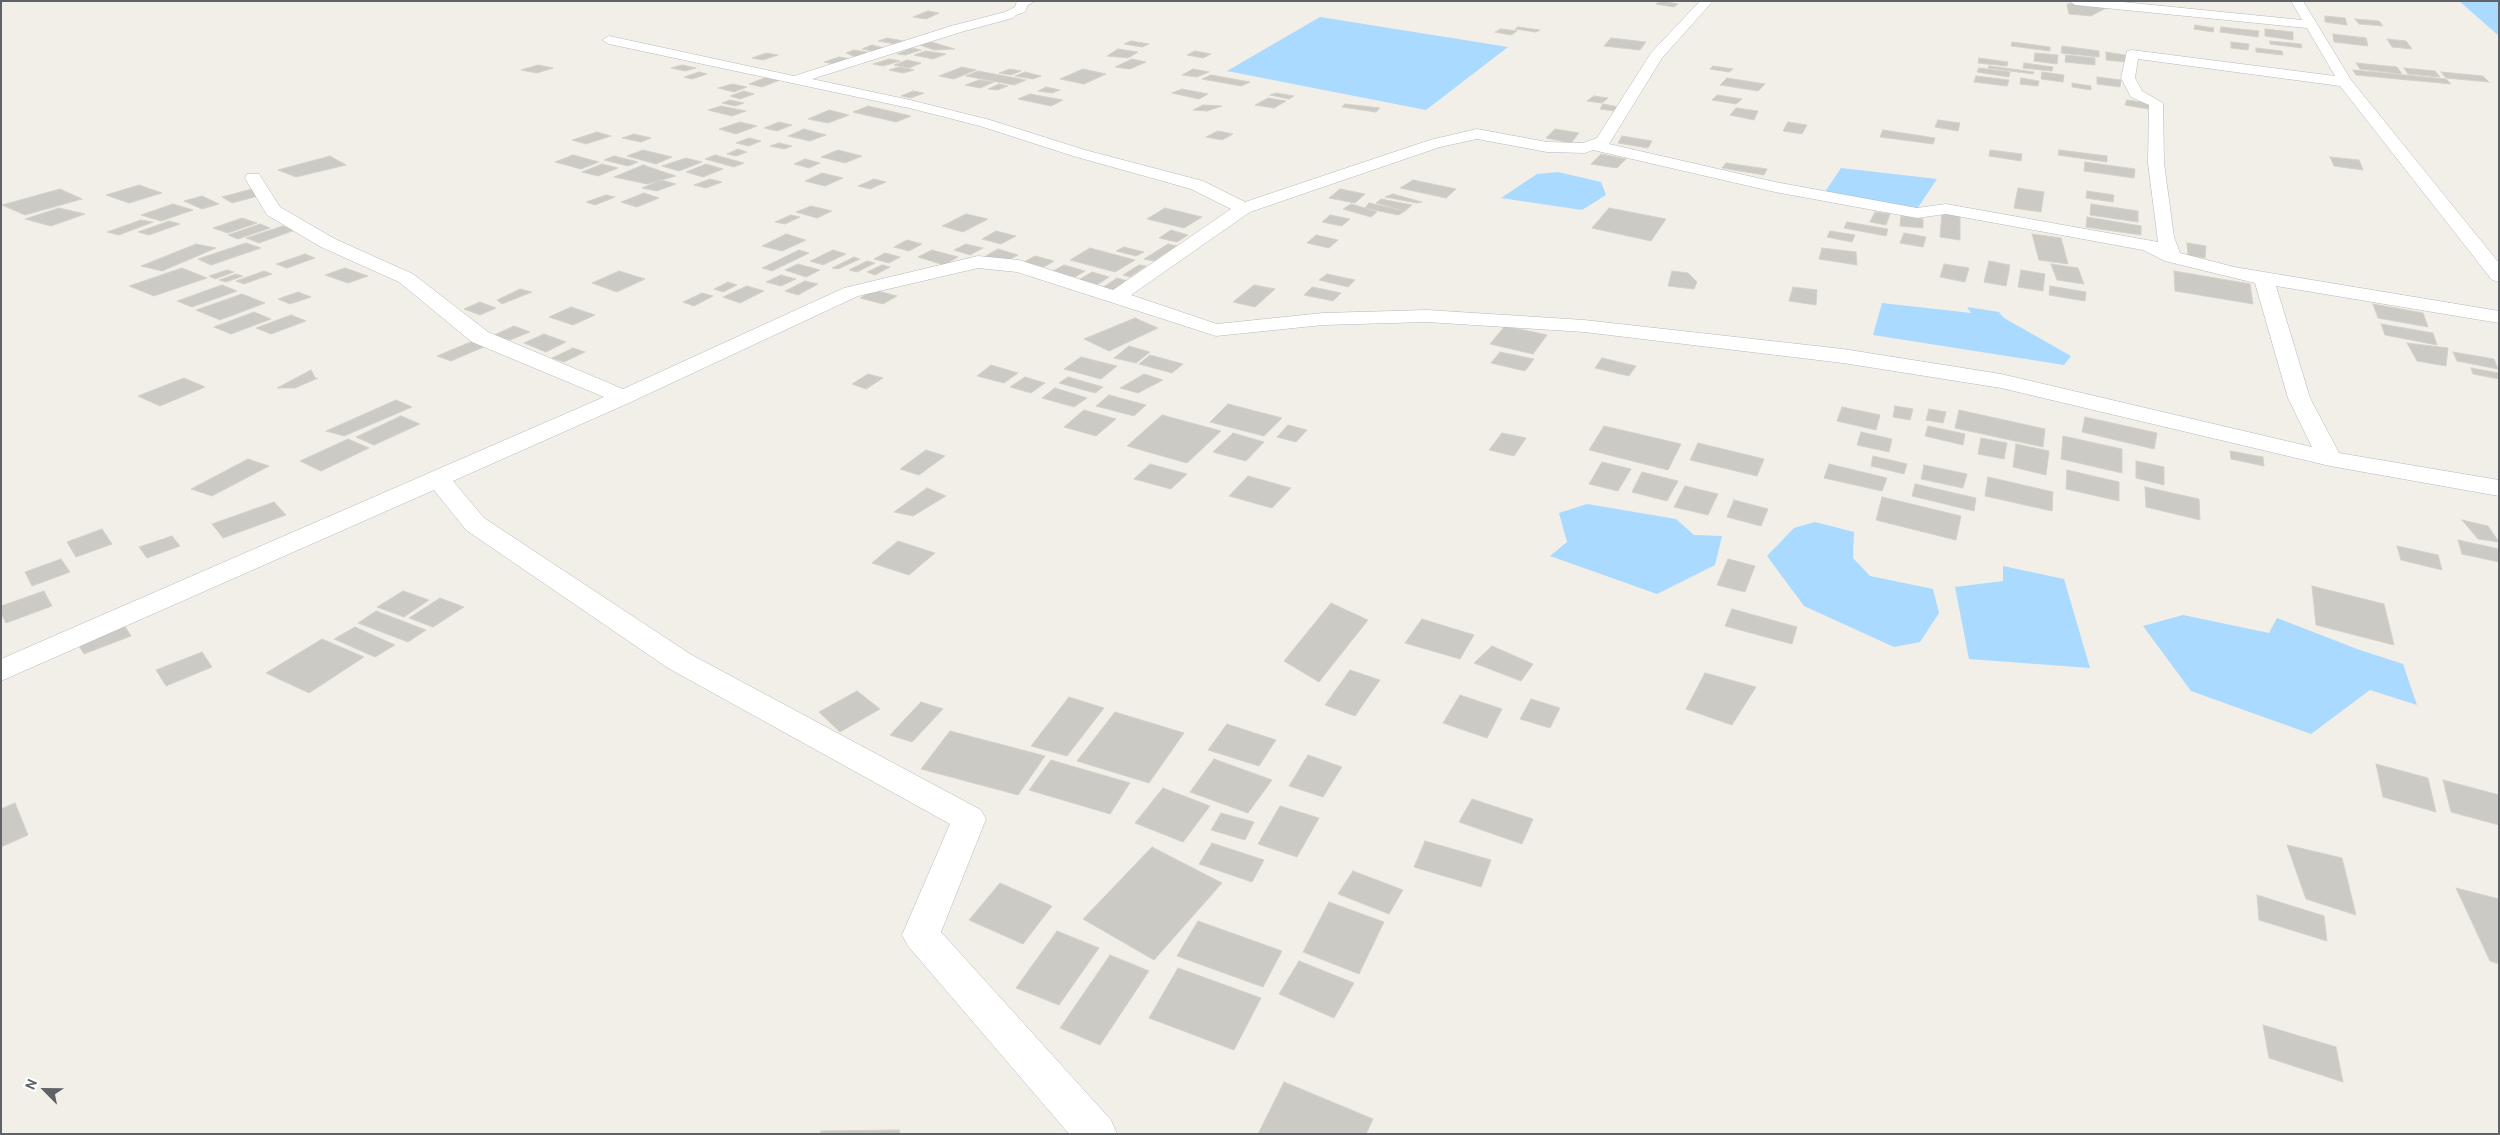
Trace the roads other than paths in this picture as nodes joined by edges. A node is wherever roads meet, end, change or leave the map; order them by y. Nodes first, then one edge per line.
1 (1030, 1) edge
2 (1707, 1) edge
3 (2075, 1) edge
4 (2297, 1) edge
5 (2310, 25) junction
6 (609, 40) dead end
7 (795, 80) junction
8 (2344, 82) junction
9 (1591, 145) junction
10 (253, 178) dead end
11 (1244, 208) junction
12 (2172, 257) junction
13 (2499, 276) edge
14 (2264, 278) junction
15 (1116, 297) junction
16 (2499, 317) edge
17 (623, 397) junction
18 (2330, 459) junction
19 (438, 479) junction
20 (2499, 488) edge
21 (1, 670) edge
22 (1096, 1134) edge

1 - 7 street
2 - 9 street
3 - 5 street
4 - 5 street
5 - 8 street
6 - 7 street
7 - 11 street
8 - 12 street
8 - 13 street
9 - 11 street
9 - 12 street
10 - 17 street
11 - 15 street
12 - 14 street
14 - 16 street
14 - 18 street
15 - 17 street
15 - 18 street
17 - 19 street
18 - 20 street
19 - 21 street
19 - 22 street

